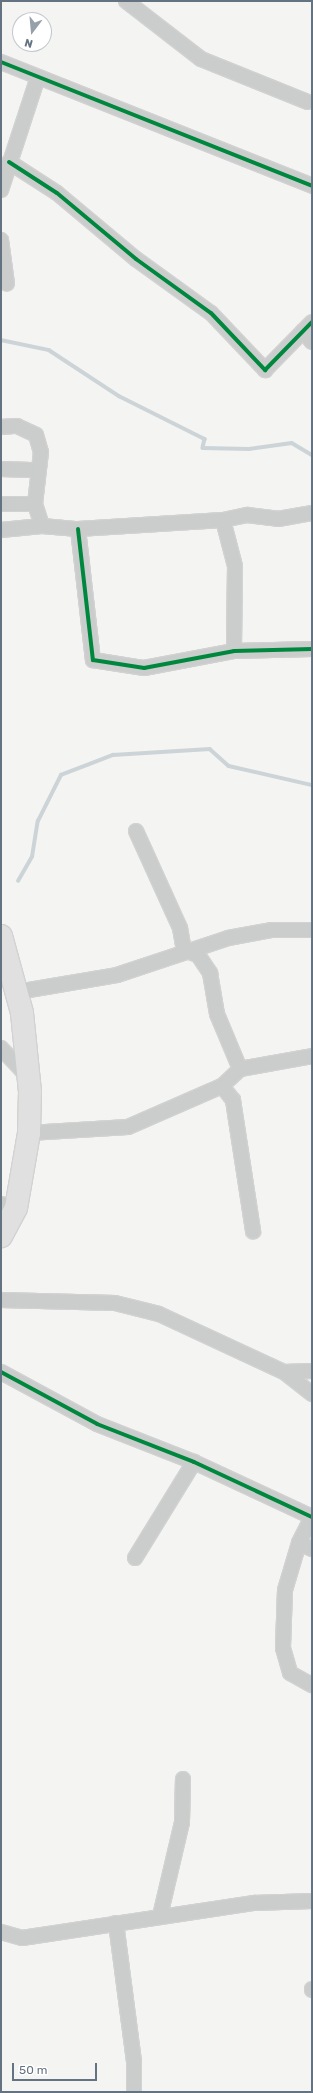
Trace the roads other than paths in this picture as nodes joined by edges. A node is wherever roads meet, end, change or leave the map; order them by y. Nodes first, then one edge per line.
1 (126, 1) edge
2 (1, 62) edge
3 (38, 77) junction
4 (308, 102) dead end
5 (9, 162) junction
6 (312, 186) edge
7 (1, 190) edge
8 (1, 240) edge
9 (7, 284) dead end
10 (309, 332) edge
11 (1, 427) edge
12 (1, 469) edge
13 (38, 470) junction
14 (1, 504) edge
15 (35, 504) junction
16 (312, 513) edge
17 (223, 520) junction
18 (42, 526) junction
19 (78, 529) junction
20 (1, 530) edge
21 (312, 649) edge
22 (234, 651) junction
23 (136, 831) dead end
24 (312, 930) edge
25 (1, 936) edge
26 (184, 950) junction
27 (17, 992) junction
28 (1, 1048) edge
29 (312, 1056) edge
30 (240, 1069) junction
31 (29, 1078) junction
32 (222, 1086) junction
33 (29, 1134) junction
34 (9, 1206) edge
35 (253, 1231) dead end
36 (1, 1236) edge
37 (1, 1300) edge
38 (312, 1371) edge
39 (1, 1372) edge
40 (284, 1372) junction
41 (312, 1394) edge
42 (194, 1462) junction
43 (312, 1517) edge
44 (299, 1543) junction
45 (312, 1549) edge
46 (135, 1558) dead end
47 (312, 1684) edge
48 (183, 1780) dead end
49 (312, 1901) edge
50 (160, 1916) junction
51 (116, 1923) junction
52 (1, 1932) edge
53 (134, 2092) edge

1 - 4 street
2 - 3 street
3 - 5 street
3 - 6 street
5 - 7 street
5 - 10 street
8 - 9 street
11 - 13 street
12 - 13 street
13 - 15 street
14 - 15 street
15 - 18 street
16 - 17 street
17 - 19 street
17 - 22 street
18 - 19 street
18 - 20 street
19 - 22 street
21 - 22 street
23 - 26 street
24 - 26 street
25 - 27 main road
26 - 27 street
26 - 30 street
27 - 31 main road
28 - 31 street
29 - 30 street
30 - 32 street
31 - 33 main road
32 - 33 street
32 - 35 street
33 - 34 main road
34 - 36 main road
37 - 40 street
38 - 40 street
39 - 42 street
40 - 41 street
42 - 43 street
42 - 46 street
43 - 44 street
44 - 45 street
44 - 47 street
48 - 50 street
49 - 50 street
50 - 51 street
51 - 52 street
51 - 53 street

